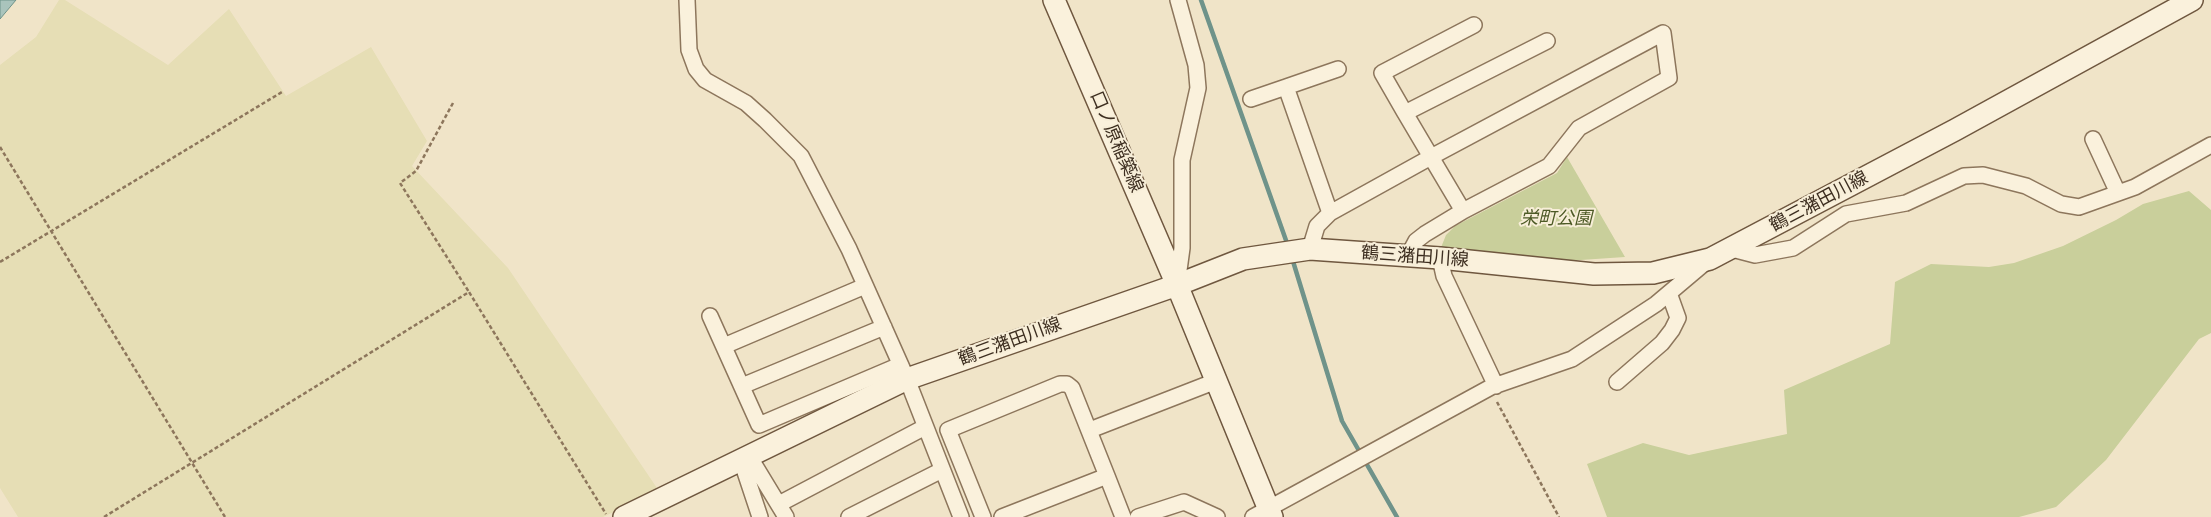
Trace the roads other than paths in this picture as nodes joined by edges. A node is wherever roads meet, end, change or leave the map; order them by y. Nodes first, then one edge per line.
1 (687, 0) edge
2 (1054, 0) edge
3 (1178, 0) edge
4 (2192, 0) edge
5 (1474, 25) dead end
6 (1548, 41) dead end
7 (1338, 69) dead end
8 (1286, 87) junction
9 (1251, 99) dead end
10 (1405, 114) junction
11 (2093, 139) dead end
12 (2211, 145) edge
13 (1431, 158) junction
14 (2118, 193) junction
15 (1463, 211) junction
16 (1330, 213) junction
17 (1732, 249) junction
18 (1310, 250) junction
19 (1408, 256) junction
20 (1440, 258) junction
21 (1710, 259) junction
22 (1177, 285) junction
23 (865, 286) junction
24 (1669, 293) junction
25 (710, 316) dead end
26 (884, 327) junction
27 (724, 346) junction
28 (904, 372) junction
29 (1216, 381) junction
30 (1617, 382) dead end
31 (742, 386) junction
32 (1492, 387) junction
33 (925, 427) junction
34 (1090, 430) junction
35 (745, 458) junction
36 (942, 470) junction
37 (1107, 476) junction
38 (783, 511) edge
39 (1265, 514) edge
40 (624, 517) edge
41 (760, 517) edge
42 (849, 517) edge
43 (961, 517) edge
44 (983, 517) edge
45 (1002, 517) edge
46 (1123, 517) edge
47 (1138, 517) edge
48 (1217, 517) edge

1 - 23 street
2 - 22 main road, 口ノ原稲築線
3 - 22 street
4 - 17 main road, 鶴三潴田川線
5 - 10 street
6 - 10 street
7 - 8 street
8 - 9 street
8 - 16 street
10 - 13 street
11 - 14 street
12 - 14 street
13 - 15 street
13 - 15 street
13 - 16 street
14 - 17 street
15 - 19 street
16 - 18 street
17 - 21 main road, 鶴三潴田川線
18 - 19 main road, 鶴三潴田川線
18 - 22 main road, 鶴三潴田川線
19 - 20 main road, 鶴三潴田川線
20 - 21 main road, 鶴三潴田川線
20 - 32 street
21 - 24 street
22 - 28 main road, 鶴三潴田川線
22 - 29 main road, 口ノ原稲築線
23 - 26 street
23 - 27 street
24 - 30 street
24 - 32 street
25 - 27 street
26 - 28 street
26 - 31 street
27 - 31 street
28 - 31 street
28 - 33 street
28 - 35 main road, 鶴三潴田川線
29 - 34 street
29 - 39 main road, 口ノ原稲築線
32 - 39 street
33 - 36 street
33 - 38 street
34 - 37 street
34 - 44 street
35 - 38 street
35 - 40 main road, 鶴三潴田川線
35 - 41 street
36 - 42 street
36 - 43 street
37 - 45 street
37 - 46 street
47 - 48 street

